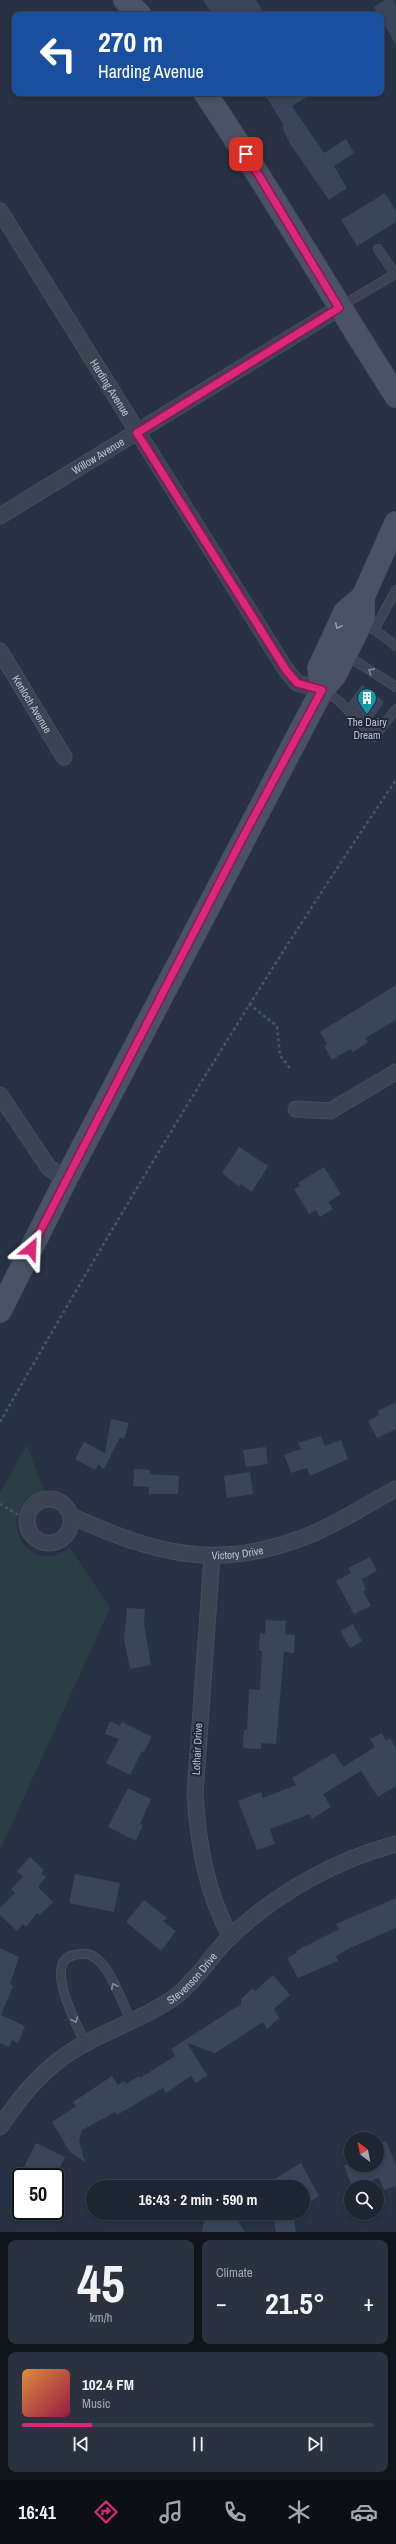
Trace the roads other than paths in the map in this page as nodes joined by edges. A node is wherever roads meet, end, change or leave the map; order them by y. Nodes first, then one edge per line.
1 (125, 0) edge
2 (137, 12) edge
3 (207, 96) edge
4 (0, 211) edge
5 (378, 249) dead end
6 (395, 275) edge
7 (339, 308) junction
8 (394, 390) edge
9 (137, 433) junction
10 (0, 516) edge
11 (396, 523) edge
12 (388, 554) edge
13 (396, 590) edge
14 (363, 597) junction
15 (368, 624) junction
16 (396, 646) edge
17 (0, 651) edge
18 (345, 655) junction
19 (396, 687) edge
20 (322, 690) junction
21 (396, 709) edge
22 (64, 757) dead end
23 (396, 1072) edge
24 (0, 1095) edge
25 (296, 1110) dead end
26 (66, 1179) junction
27 (0, 1311) edge
28 (396, 1488) edge
29 (71, 1516) junction
30 (212, 1556) junction
31 (396, 1844) edge
32 (231, 1937) junction
33 (131, 2021) junction
34 (85, 2043) junction
35 (0, 2127) edge

1 - 2 main road
3 - 7 main road
4 - 9 street, Harding Avenue
5 - 6 lane
6 - 7 lane
7 - 8 main road
7 - 9 street, Willow Avenue
9 - 10 street, Willow Avenue
9 - 20 street, Harding Avenue
11 - 12 main road
12 - 14 main road
13 - 15 lane
14 - 15 main road
14 -> 20 main road
15 - 16 lane
15 - 18 main road
17 - 22 street, Kenloch Avenue
19 -> 18 lane
18 - 20 main road
20 - 21 lane
20 - 26 main road
23 - 25 street
24 - 26 street
26 - 27 main road
28 - 30 street, Victory Drive
29 - 29 street
29 - 30 street, Victory Drive
30 - 32 street, Lothair Drive
31 - 32 street, Stevenson Drive
32 - 33 street, Stevenson Drive
33 - 34 street, Stevenson Drive
33 -> 34 lane
34 - 35 street, Stevenson Drive

